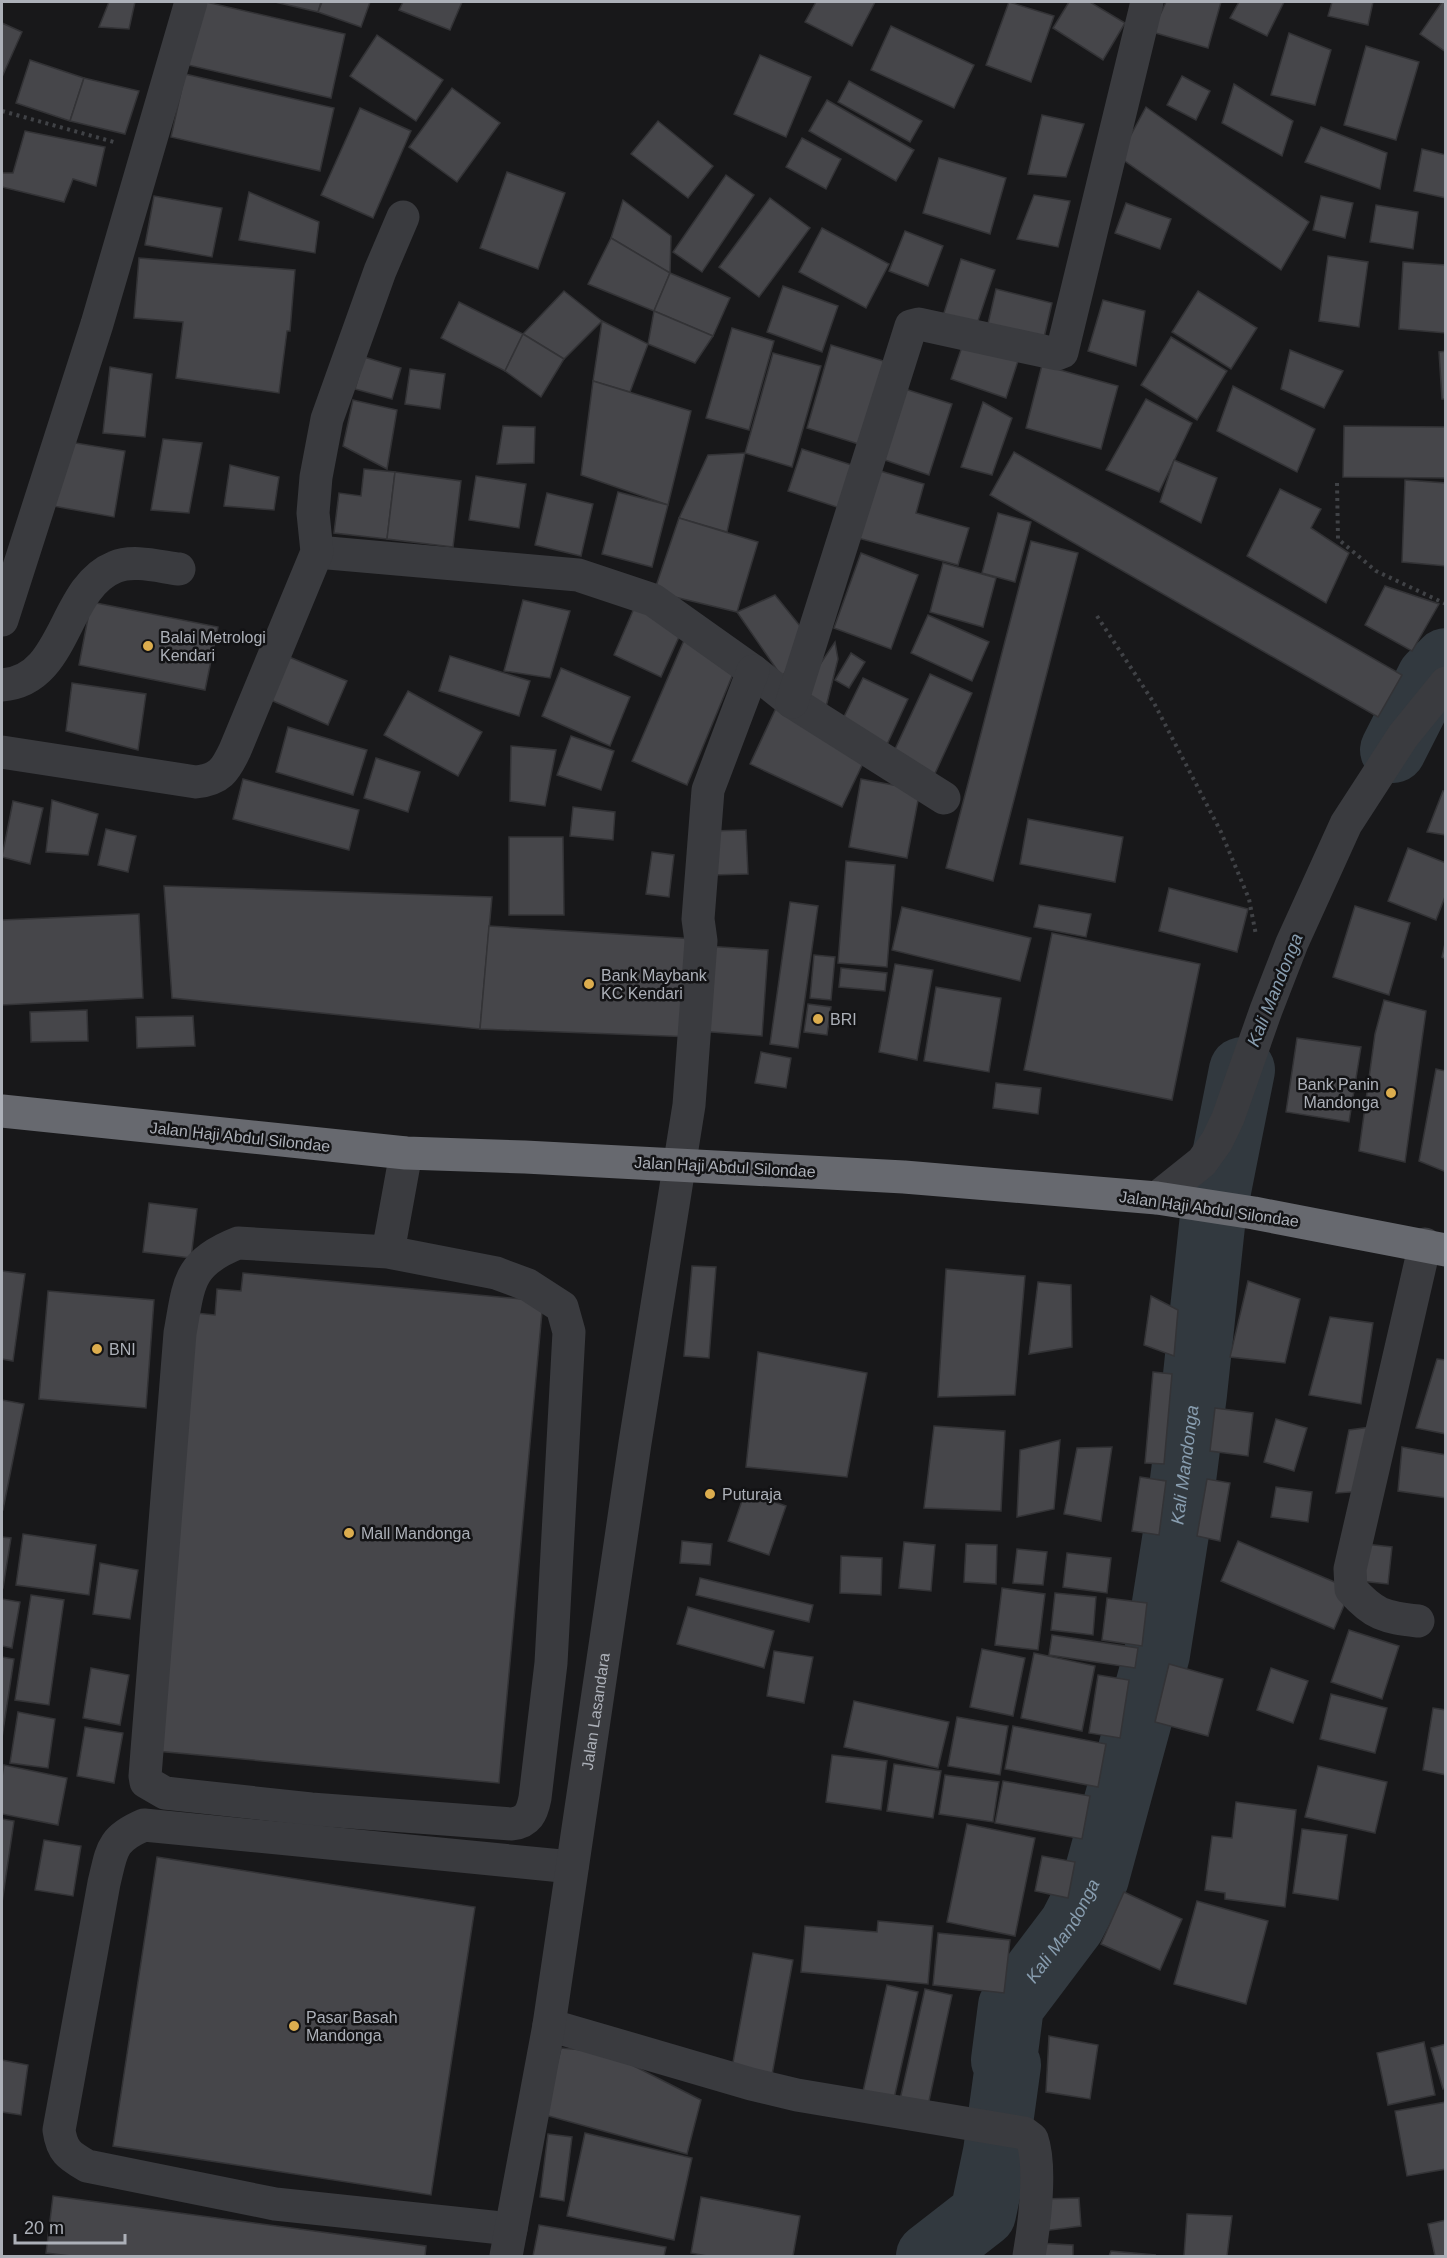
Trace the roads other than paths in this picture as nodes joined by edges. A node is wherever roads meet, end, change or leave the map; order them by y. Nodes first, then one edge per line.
1 (191, 2) edge
2 (1146, 2) edge
3 (403, 217) dead end
4 (317, 552) junction
5 (180, 569) dead end
6 (2, 620) edge
7 (753, 671) junction
8 (1446, 683) edge
9 (2, 685) edge
10 (792, 702) junction
11 (2, 752) edge
12 (944, 798) dead end
13 (2, 1111) edge
14 (406, 1153) junction
15 (678, 1164) junction
16 (1166, 1199) junction
17 (1435, 1247) edge
18 (388, 1252) junction
19 (1418, 1621) dead end
20 (572, 1867) junction
21 (549, 2025) junction
22 (508, 2243) edge
23 (1029, 2256) edge

1 - 6 street
2 - 10 street
3 - 4 street
4 - 7 street
4 - 11 street
5 - 9 street
7 - 10 street
7 - 15 street, Jalan Lasandara
8 - 16 street
10 - 12 street
13 - 14 highway, Jalan Haji Abdul Silondae
14 - 15 highway, Jalan Haji Abdul Silondae
14 - 18 street
15 - 16 highway, Jalan Haji Abdul Silondae
15 - 20 street, Jalan Lasandara
16 - 17 highway, Jalan Haji Abdul Silondae
17 - 19 street
18 - 18 street
20 - 21 street, Jalan Lasandara
20 - 22 street
21 - 22 street, Jalan Lasandara
21 - 23 street

